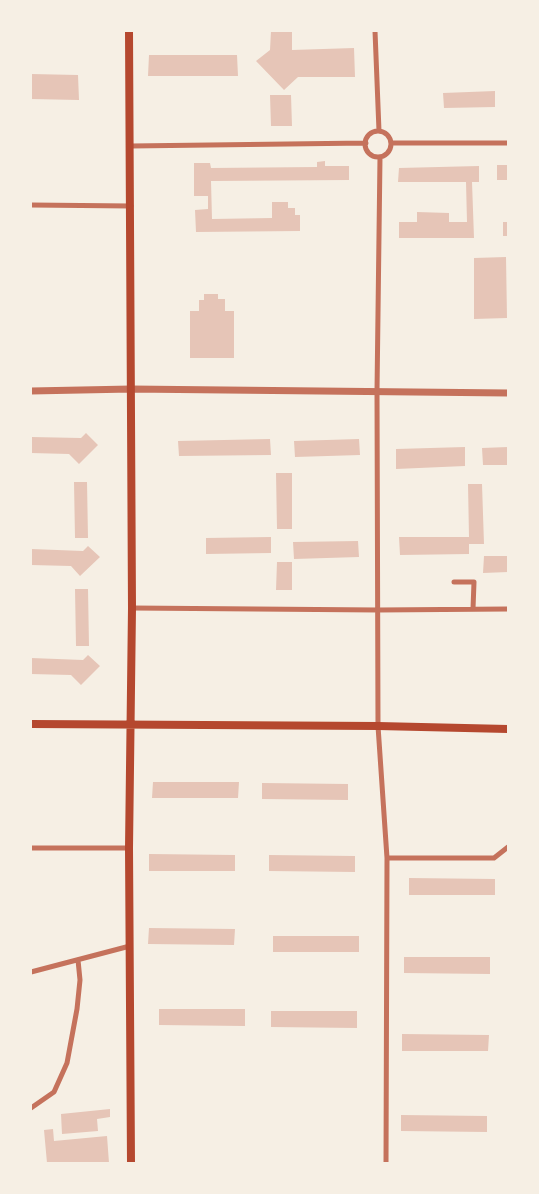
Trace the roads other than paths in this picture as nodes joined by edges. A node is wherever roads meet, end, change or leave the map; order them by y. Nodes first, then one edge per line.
1 (129, 31) edge
2 (375, 31) edge
3 (379, 131) junction
4 (366, 143) junction
5 (391, 143) junction
6 (508, 143) edge
7 (131, 146) junction
8 (380, 157) junction
9 (31, 206) edge
10 (131, 206) junction
11 (131, 389) junction
12 (31, 391) edge
13 (377, 391) junction
14 (508, 393) edge
15 (454, 582) dead end
16 (132, 608) junction
17 (474, 609) junction
18 (508, 609) edge
19 (378, 610) junction
20 (31, 724) edge
21 (130, 724) junction
22 (378, 726) junction
23 (508, 729) edge
24 (508, 847) edge
25 (31, 848) edge
26 (129, 848) junction
27 (387, 858) junction
28 (130, 946) junction
29 (78, 960) junction
30 (31, 972) edge
31 (31, 1108) edge
32 (131, 1163) edge
33 (386, 1163) edge

1 - 7 main road
2 - 3 street
3 - 4 street
3 - 5 street
4 - 7 street
4 - 8 street
5 - 6 street
5 - 8 street
7 - 10 main road
8 - 13 street
9 - 10 street
10 - 11 main road
11 - 12 street
11 - 13 street
11 - 16 main road
13 - 14 street
13 - 19 street
15 - 17 street
16 - 19 street
16 - 21 main road
17 - 18 street
17 - 19 street
19 - 22 street
20 - 21 main road
21 - 22 main road
21 - 26 main road
22 - 23 main road
22 - 27 street
24 - 27 street
25 - 26 street
26 - 28 main road
27 - 33 street
28 - 29 street
28 - 32 main road
29 - 30 street
29 - 31 street

